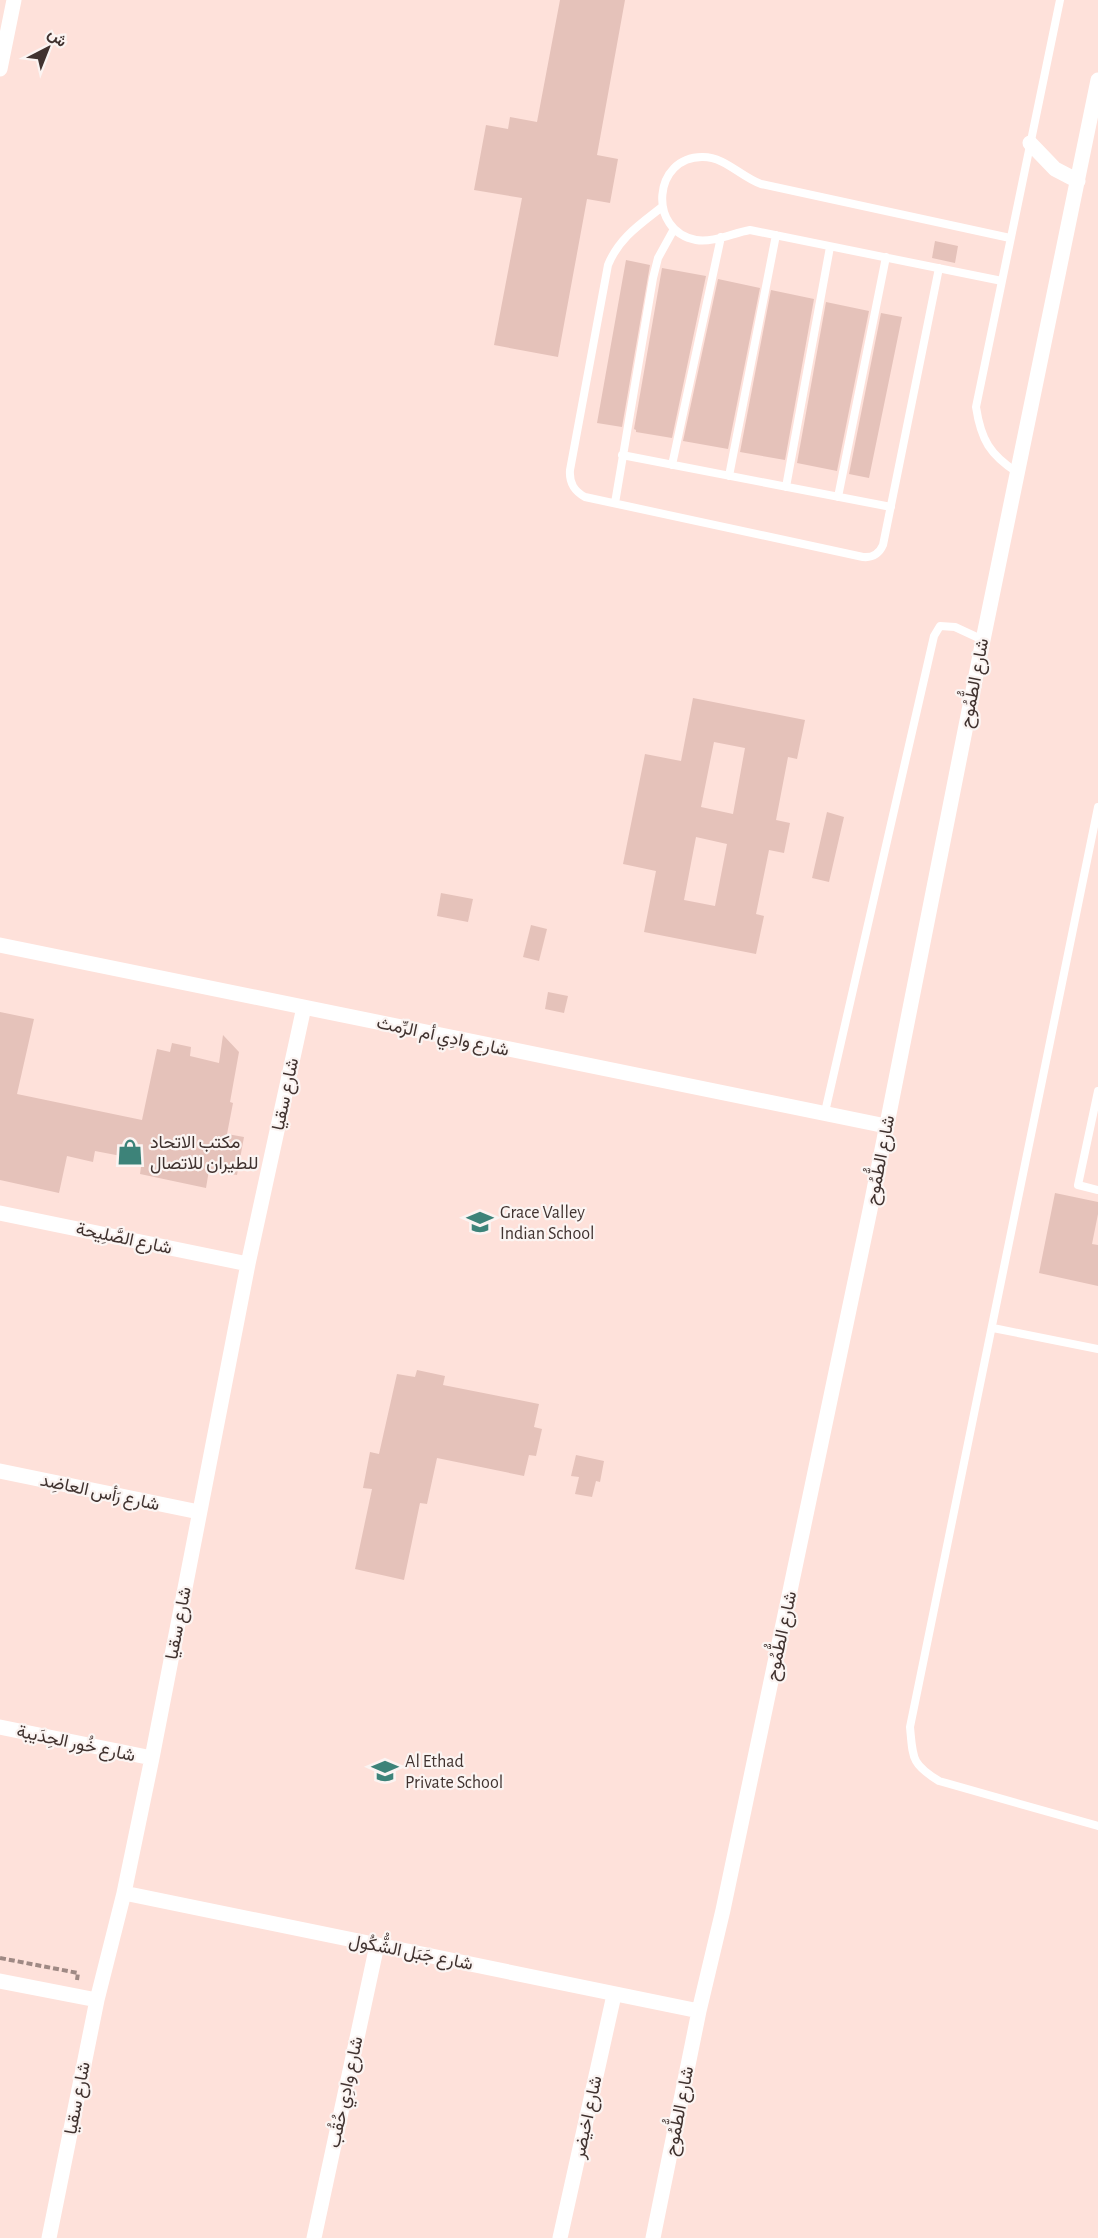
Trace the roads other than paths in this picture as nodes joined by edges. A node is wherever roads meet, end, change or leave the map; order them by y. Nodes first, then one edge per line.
1 (14, 0) edge
2 (1060, 0) edge
3 (0, 69) edge
4 (1098, 81) edge
5 (1030, 143) junction
6 (1078, 181) junction
7 (662, 207) junction
8 (674, 229) junction
9 (776, 235) junction
10 (721, 237) junction
11 (1010, 238) junction
12 (830, 247) junction
13 (886, 257) junction
14 (939, 268) junction
15 (1002, 281) junction
16 (622, 455) junction
17 (672, 465) junction
18 (1018, 473) junction
19 (729, 476) junction
20 (786, 487) junction
21 (838, 497) junction
22 (615, 503) junction
23 (891, 507) junction
24 (983, 640) junction
25 (1098, 807) edge
26 (0, 945) edge
27 (304, 1007) junction
28 (1098, 1091) edge
29 (825, 1112) junction
30 (886, 1126) junction
31 (1098, 1190) edge
32 (0, 1213) edge
33 (249, 1264) junction
34 (993, 1328) junction
35 (1098, 1349) edge
36 (0, 1471) edge
37 (199, 1512) junction
38 (0, 1727) edge
39 (152, 1758) junction
40 (1098, 1826) edge
41 (124, 1893) junction
42 (377, 1946) junction
43 (0, 1981) edge
44 (614, 1995) junction
45 (97, 2000) junction
46 (699, 2012) junction
47 (49, 2238) edge
48 (314, 2238) edge
49 (561, 2238) edge
50 (653, 2238) edge

1 - 3 street
2 - 5 lane
4 - 6 street, شارع الطُّمُوح
5 - 6 street
5 - 11 lane
6 - 18 street, شارع الطُّمُوح
7 - 8 lane
7 - 11 lane
7 - 22 lane
8 - 10 lane
8 - 16 lane
9 - 10 lane
9 - 12 lane
9 - 19 lane
10 - 17 lane
11 - 15 lane
12 - 13 lane
12 - 20 lane
13 - 14 lane
13 - 21 lane
14 - 15 lane
14 - 23 lane
15 - 18 lane
16 - 17 lane
16 - 22 lane
17 - 19 lane
18 - 24 street, شارع الطُّمُوح
19 - 20 lane
20 - 21 lane
21 - 23 lane
22 - 23 lane
24 - 29 lane
24 - 30 street, شارع الطُّمُوح
25 - 34 lane
26 - 27 street, شارع وادِي أم الرِّمث
27 - 29 street, شارع وادِي أم الرِّمث
27 - 33 street, شارع سقيا
28 - 31 lane
29 - 30 street, شارع وادِي أم الرِّمث
30 - 46 street, شارع الطُّمُوح
32 - 33 street, شارع الصَّلِيحة
33 - 37 street, شارع سقيا
34 - 35 lane
34 - 40 lane
36 - 37 street, شارع رَأس العاضِد
37 - 39 street, شارع سقيا
38 - 39 street, شارع خُور الحِدَيبة
39 - 41 street, شارع سقيا
41 - 42 street, شارع جَبَل الشُّكُول
41 - 45 street, شارع سقيا
42 - 44 street, شارع جَبَل الشُّكُول
42 - 48 street, شارع وادِي حُقُب
43 - 45 street
44 - 46 street, شارع جَبَل الشُّكُول
44 - 49 street, شارع اخيضر
45 - 47 street, شارع سقيا
46 - 50 street, شارع الطُّمُوح

